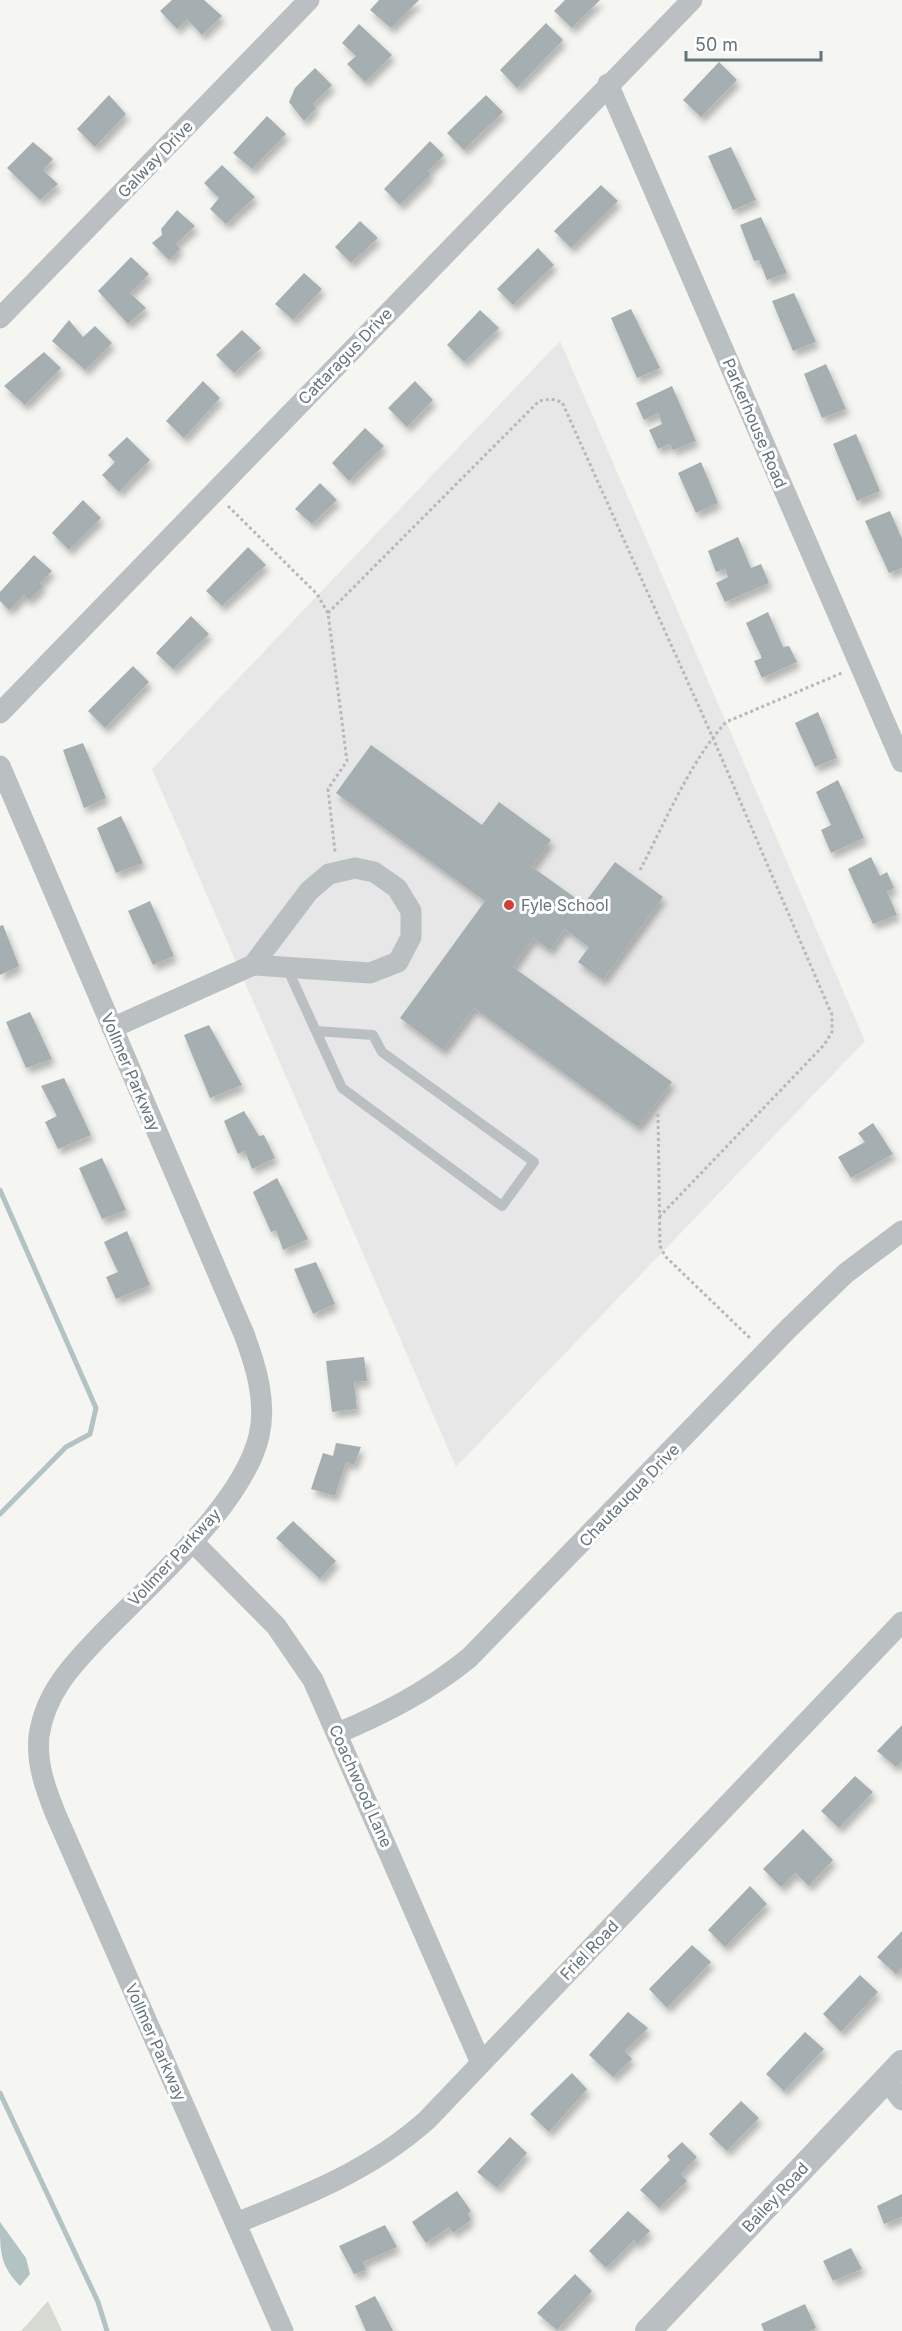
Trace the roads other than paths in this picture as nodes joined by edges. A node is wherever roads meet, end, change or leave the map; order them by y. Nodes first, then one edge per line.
1 (309, 0) edge
2 (692, 0) edge
3 (609, 84) junction
4 (0, 318) edge
5 (0, 713) edge
6 (902, 762) edge
7 (0, 765) edge
8 (253, 965) junction
9 (287, 968) junction
10 (112, 1028) junction
11 (316, 1030) junction
12 (902, 1231) edge
13 (192, 1541) junction
14 (902, 1622) edge
15 (338, 1733) junction
16 (481, 2062) junction
17 (894, 2072) edge
18 (902, 2100) edge
19 (236, 2223) junction
20 (283, 2331) edge
21 (648, 2331) edge

1 - 4 street, Galway Drive
2 - 3 street, Cattaragus Drive
3 - 5 street, Cattaragus Drive
3 - 6 street, Parkerhouse Road
7 - 10 street, Vollmer Parkway
8 - 9 street
8 - 9 street
8 - 10 street
9 - 11 lane
10 - 13 street, Vollmer Parkway
11 - 11 lane
12 - 15 street, Chautauqua Drive
13 - 15 street, Coachwood Lane
13 - 19 street, Vollmer Parkway
14 - 16 street, Friel Road
15 - 16 street, Coachwood Lane
16 - 19 street, Friel Road
17 - 18 street
17 - 21 street, Bailey Road
19 - 20 street, Vollmer Parkway

